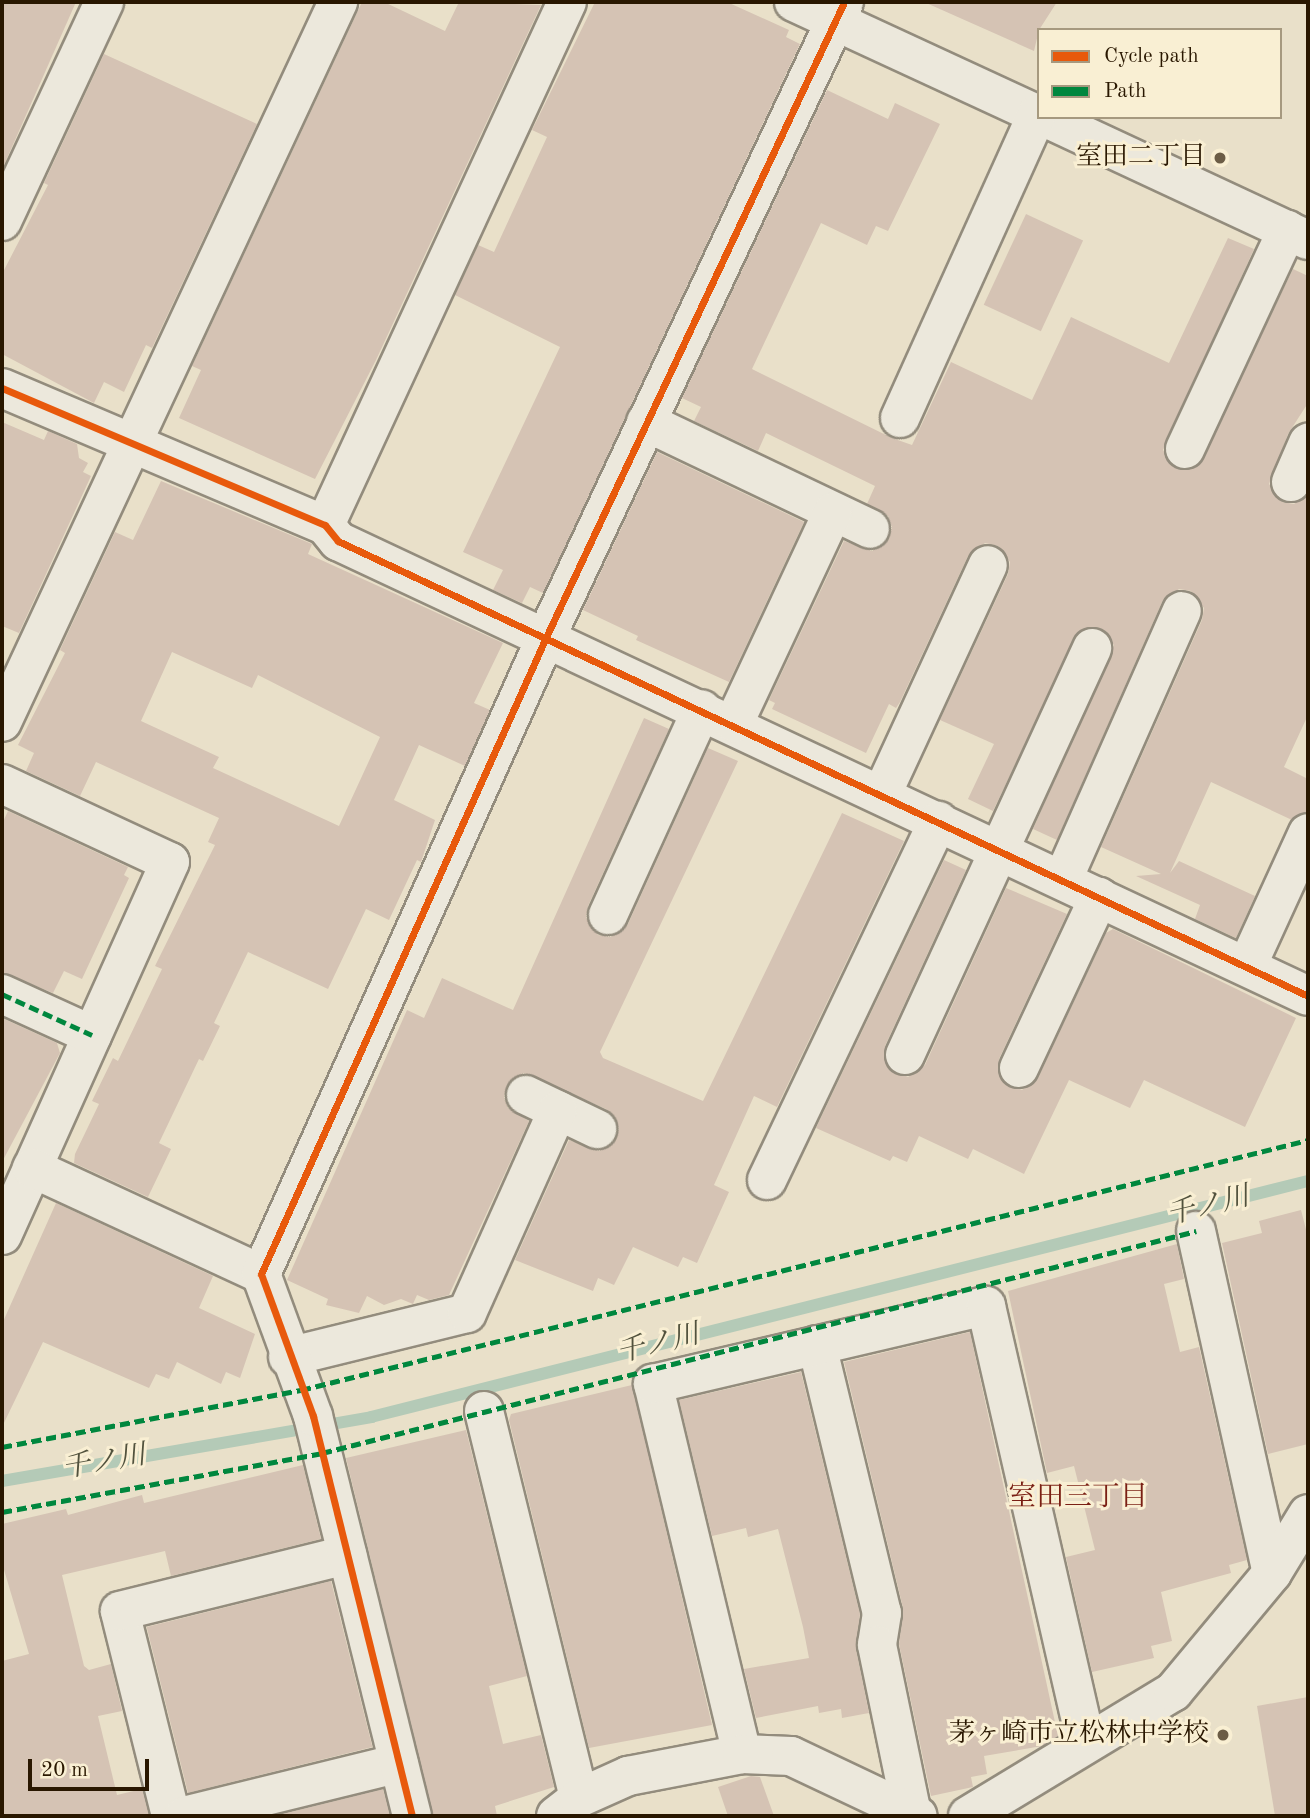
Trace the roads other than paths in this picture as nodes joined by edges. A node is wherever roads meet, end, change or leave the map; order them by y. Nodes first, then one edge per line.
1 (104, 2) edge
2 (338, 2) edge
3 (567, 2) edge
4 (794, 2) edge
5 (840, 11) edge
6 (1037, 113) edge
7 (1038, 119) edge
8 (1049, 119) edge
9 (2, 221) edge
10 (1298, 235) edge
11 (2, 388) edge
12 (900, 418) dead end
13 (646, 422) junction
14 (132, 443) junction
15 (1308, 443) edge
16 (1185, 449) dead end
17 (1290, 482) dead end
18 (833, 512) junction
19 (325, 525) junction
20 (870, 530) dead end
21 (988, 565) dead end
22 (1182, 611) dead end
23 (547, 635) junction
24 (1092, 648) dead end
25 (718, 716) junction
26 (2, 722) edge
27 (2, 784) edge
28 (882, 794) junction
29 (938, 821) junction
30 (1308, 833) edge
31 (1000, 850) junction
32 (1063, 879) junction
33 (1099, 897) junction
34 (608, 915) dead end
35 (1247, 966) junction
36 (2, 994) edge
37 (1308, 996) edge
38 (92, 1035) junction
39 (905, 1055) dead end
40 (1019, 1068) dead end
41 (597, 1129) dead end
42 (32, 1168) junction
43 (767, 1180) dead end
44 (1196, 1231) dead end
45 (2, 1235) edge
46 (261, 1274) junction
47 (817, 1345) junction
48 (288, 1357) junction
49 (484, 1411) dead end
50 (1308, 1514) edge
51 (347, 1555) junction
52 (1272, 1573) junction
53 (1086, 1743) junction
54 (742, 1754) junction
55 (399, 1763) junction
56 (568, 1807) edge
57 (915, 1815) edge
58 (172, 1816) edge
59 (184, 1816) edge
60 (412, 1816) edge
61 (968, 1816) edge

1 - 9 street
2 - 14 street
3 - 19 street
4 - 5 street
5 - 6 street
5 - 13 street
7 - 12 street
8 - 10 street
10 - 16 street
11 - 14 street
13 - 18 street
13 - 23 street
14 - 19 street
14 - 26 street
15 - 17 street
18 - 20 street
18 - 25 street
19 - 23 street
21 - 28 street
22 - 32 street
23 - 25 street
23 - 46 street
24 - 31 street
25 - 28 street
25 - 34 street
27 - 38 street
28 - 29 street
29 - 31 street
29 - 43 street
30 - 35 street
31 - 32 street
31 - 39 street
32 - 33 street
33 - 35 street
33 - 40 street
35 - 37 street
36 - 38 street
38 - 42 street
41 - 48 street
42 - 45 street
42 - 46 street
44 - 52 street
46 - 48 street
47 - 53 street
47 - 54 street
47 - 57 street
48 - 51 street
49 - 56 street
50 - 52 street
51 - 55 street
51 - 58 street
52 - 53 street
53 - 61 street
54 - 56 street
54 - 57 street
55 - 59 street
55 - 60 street

